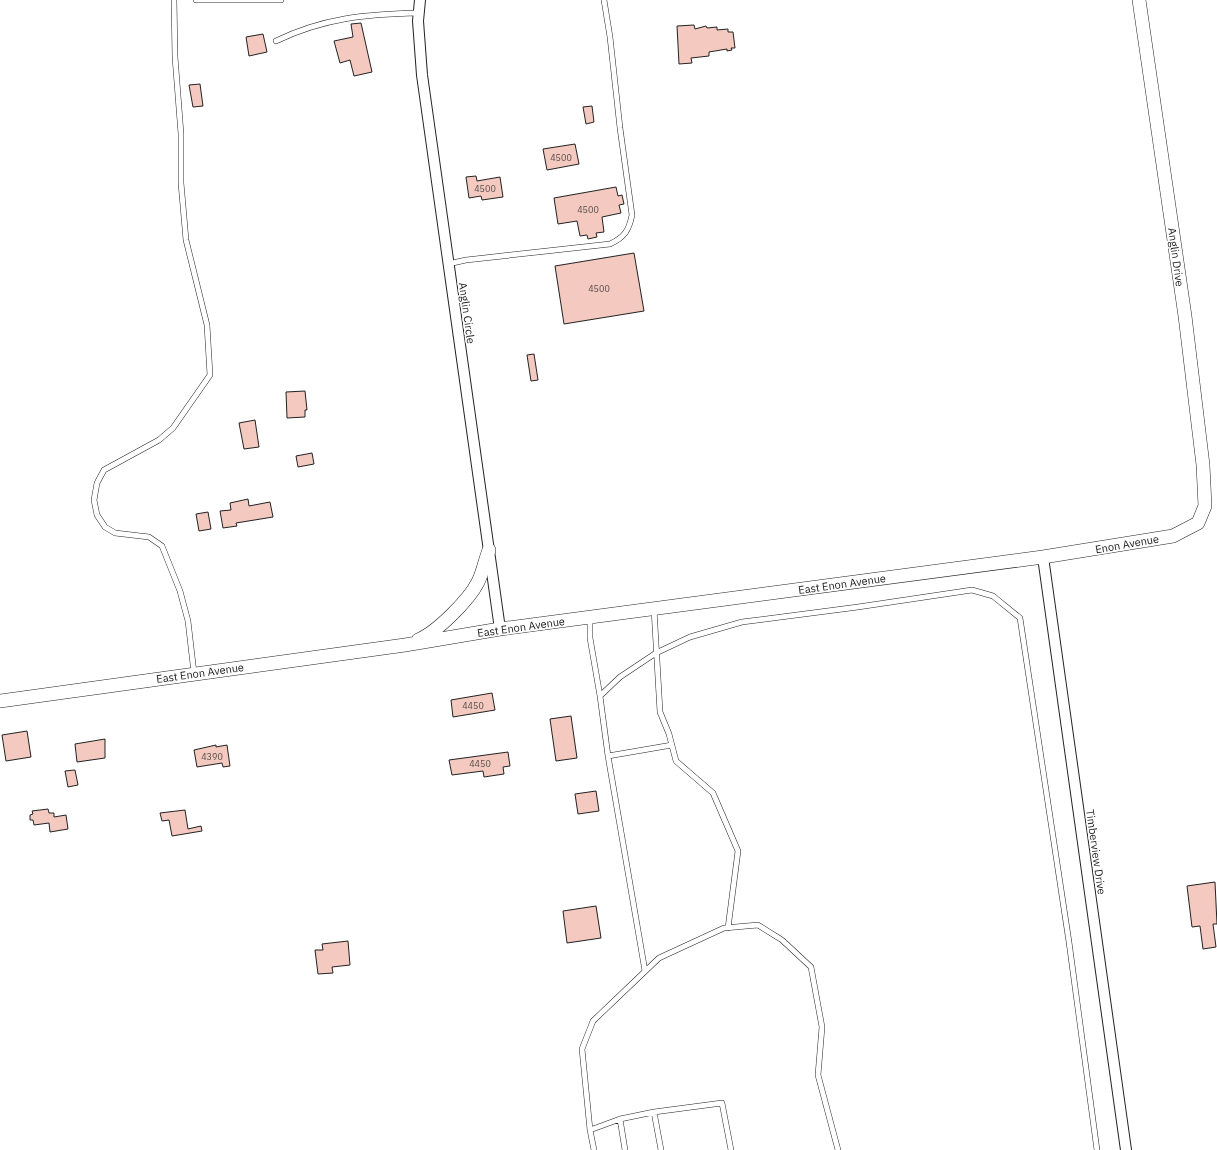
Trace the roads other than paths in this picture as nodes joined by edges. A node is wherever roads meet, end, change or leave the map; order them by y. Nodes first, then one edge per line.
1 (174, 0) edge
2 (196, 0) edge
3 (281, 0) edge
4 (420, 0) edge
5 (604, 0) edge
6 (1139, 0) edge
7 (418, 13) junction
8 (276, 41) dead end
9 (448, 264) junction
10 (1203, 514) joint
11 (489, 550) junction
12 (1043, 558) junction
13 (654, 609) junction
14 (590, 618) junction
15 (500, 630) junction
16 (405, 645) junction
17 (656, 653) junction
18 (194, 674) junction
19 (600, 696) junction
20 (0, 701) edge
21 (672, 745) junction
22 (608, 756) junction
23 (728, 928) junction
24 (645, 971) junction
25 (654, 1112) junction
26 (620, 1119) junction
27 (590, 1130) junction
28 (594, 1150) edge
29 (625, 1150) edge
30 (661, 1150) edge
31 (731, 1150) edge
32 (838, 1150) edge
33 (1097, 1150) edge
34 (1126, 1150) edge

1 - 18 lane
2 - 3 lane
4 - 7 street, Anglin Circle
5 - 9 lane
6 - 10 street, Anglin Drive
7 - 8 lane
7 - 9 street, Anglin Circle
9 - 11 street, Anglin Circle
10 - 12 street, Enon Avenue
11 - 15 street, Anglin Circle
11 - 16 street
12 - 13 street, East Enon Avenue
12 - 34 street, Timberview Drive
13 - 14 street, East Enon Avenue
13 - 17 lane
14 - 15 street, East Enon Avenue
14 - 19 lane
15 - 16 street, East Enon Avenue
16 - 18 street, East Enon Avenue
17 - 19 lane
17 - 21 lane
17 - 33 lane
18 - 20 street, East Enon Avenue
19 - 22 lane
21 - 22 lane
21 - 23 lane
22 - 24 lane
23 - 24 lane
23 - 32 lane
24 - 27 lane
25 - 26 lane
25 - 30 lane
25 - 31 lane
26 - 27 lane
26 - 29 lane
27 - 28 lane

